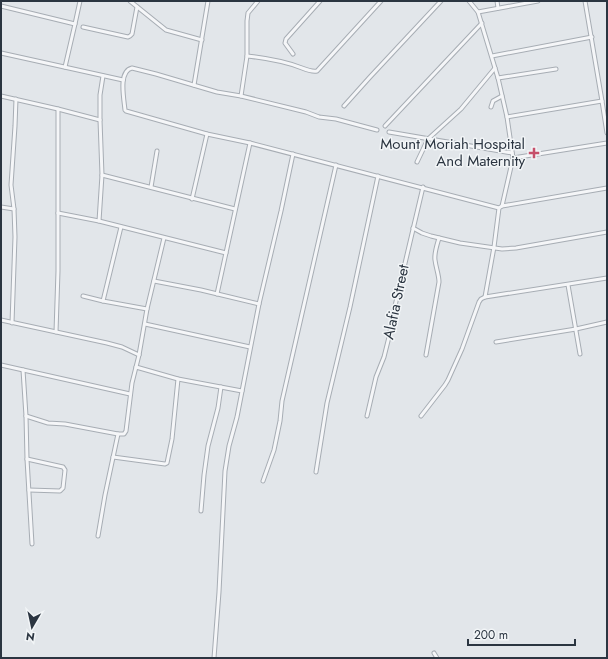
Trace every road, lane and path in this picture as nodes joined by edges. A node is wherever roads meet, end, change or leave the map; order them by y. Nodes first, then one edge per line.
1 (80, 1) edge
2 (130, 1) edge
3 (202, 1) edge
4 (258, 1) edge
5 (320, 1) edge
6 (381, 1) edge
7 (442, 1) edge
8 (469, 1) edge
9 (497, 1) edge
10 (538, 1) edge
11 (585, 1) edge
12 (208, 2) edge
13 (1, 6) edge
14 (137, 7) junction
15 (498, 8) junction
16 (478, 12) junction
17 (482, 23) junction
18 (75, 24) junction
19 (83, 27) dead end
20 (592, 37) junction
21 (202, 40) junction
22 (1, 53) edge
23 (293, 54) dead end
24 (247, 56) junction
25 (492, 56) junction
26 (65, 67) junction
27 (495, 68) junction
28 (556, 69) dead end
29 (103, 76) junction
30 (498, 78) junction
31 (123, 80) junction
32 (194, 85) junction
33 (1, 96) edge
34 (241, 96) junction
35 (502, 96) junction
36 (16, 99) junction
37 (602, 100) junction
38 (344, 106) dead end
39 (491, 106) dead end
40 (58, 109) junction
41 (506, 117) junction
42 (100, 120) junction
43 (385, 126) dead end
44 (377, 130) dead end
45 (389, 132) dead end
46 (207, 134) junction
47 (607, 134) edge
48 (428, 139) junction
49 (250, 143) junction
50 (607, 143) edge
51 (157, 151) dead end
52 (512, 153) junction
53 (293, 154) junction
54 (513, 158) junction
55 (417, 162) dead end
56 (336, 165) junction
57 (102, 175) junction
58 (378, 176) junction
59 (151, 187) junction
60 (423, 187) junction
61 (607, 188) edge
62 (192, 199) junction
63 (1, 207) edge
64 (501, 207) junction
65 (14, 209) junction
66 (235, 209) junction
67 (58, 213) junction
68 (99, 221) junction
69 (121, 227) junction
70 (413, 228) junction
71 (607, 232) edge
72 (164, 238) junction
73 (439, 238) junction
74 (494, 248) junction
75 (226, 253) junction
76 (607, 278) edge
77 (154, 281) junction
78 (568, 285) junction
79 (217, 294) junction
80 (83, 296) dead end
81 (485, 297) junction
82 (103, 301) junction
83 (259, 304) junction
84 (147, 309) junction
85 (1, 320) edge
86 (607, 322) edge
87 (12, 323) junction
88 (145, 324) junction
89 (576, 329) junction
90 (56, 332) junction
91 (496, 342) dead end
92 (250, 347) junction
93 (580, 354) dead end
94 (139, 355) junction
95 (426, 355) dead end
96 (1, 365) edge
97 (136, 367) junction
98 (23, 370) junction
99 (178, 379) junction
100 (221, 387) junction
101 (242, 391) junction
102 (130, 394) junction
103 (26, 416) junction
104 (367, 416) dead end
105 (421, 416) dead end
106 (118, 434) junction
107 (113, 457) junction
108 (26, 460) junction
109 (316, 472) dead end
110 (263, 481) dead end
111 (29, 490) junction
112 (201, 511) dead end
113 (98, 536) dead end
114 (32, 544) dead end
115 (434, 653) dead end
116 (214, 658) edge
117 (437, 658) edge

1 - 18 street
2 - 14 street
3 - 12 street
4 - 24 street
5 - 23 street
6 - 24 street
7 - 38 street
8 - 16 street
9 - 15 street
10 - 15 street
11 - 20 street
12 - 21 street
13 - 18 street
14 - 19 street
14 - 21 street
15 - 16 street
16 - 17 street
17 - 25 street
17 - 43 street
18 - 26 street
20 - 25 street
20 - 37 street
21 - 32 street
22 - 26 street
24 - 34 street
25 - 27 street
26 - 29 street
27 - 30 street
27 - 48 street
28 - 30 street
29 - 31 street
29 - 42 street
30 - 35 street
31 - 32 street
31 - 46 street
32 - 34 street
33 - 36 street
34 - 44 street
35 - 39 street
35 - 41 street
36 - 40 street
36 - 65 street
37 - 41 street
37 - 47 street
40 - 42 street
40 - 67 street
41 - 52 street
42 - 57 street
45 - 48 street
46 - 49 street
46 - 62 street
48 - 52 street
48 - 55 street
49 - 53 street
49 - 66 street
50 - 54 street
51 - 59 street
52 - 54 street
53 - 56 street
53 - 83 street
54 - 64 street
56 - 58 street
56 - 110 street
57 - 59 street
57 - 68 street
58 - 60 street
58 - 109 street
59 - 62 street
60 - 64 street
60 - 70 street, Alafia Street
61 - 64 street
62 - 66 street
63 - 65 street
64 - 74 street
65 - 87 street
66 - 75 street
67 - 68 street
67 - 90 street
68 - 69 street
69 - 72 street
69 - 82 street
70 - 73 street
70 - 104 street, Alafia Street
71 - 74 street
72 - 75 street
72 - 77 street
73 - 74 street
73 - 95 street
74 - 81 street
75 - 79 street
76 - 78 street
77 - 79 street
77 - 84 street
78 - 81 street
78 - 89 street
79 - 83 street
80 - 82 street
81 - 105 street
82 - 84 street
83 - 92 street
84 - 88 street
85 - 87 street
86 - 89 street
87 - 90 street
88 - 92 street
88 - 94 street
89 - 91 street
89 - 93 street
90 - 94 street
92 - 101 street
94 - 97 street
96 - 98 street
97 - 99 street
97 - 102 street
98 - 102 street
98 - 103 street
99 - 100 street
99 - 107 street
100 - 101 street
100 - 112 street
101 - 116 street
102 - 106 street
103 - 106 street
103 - 108 street
106 - 107 street
107 - 113 street
108 - 111 street
108 - 111 street
111 - 114 street
115 - 117 street

